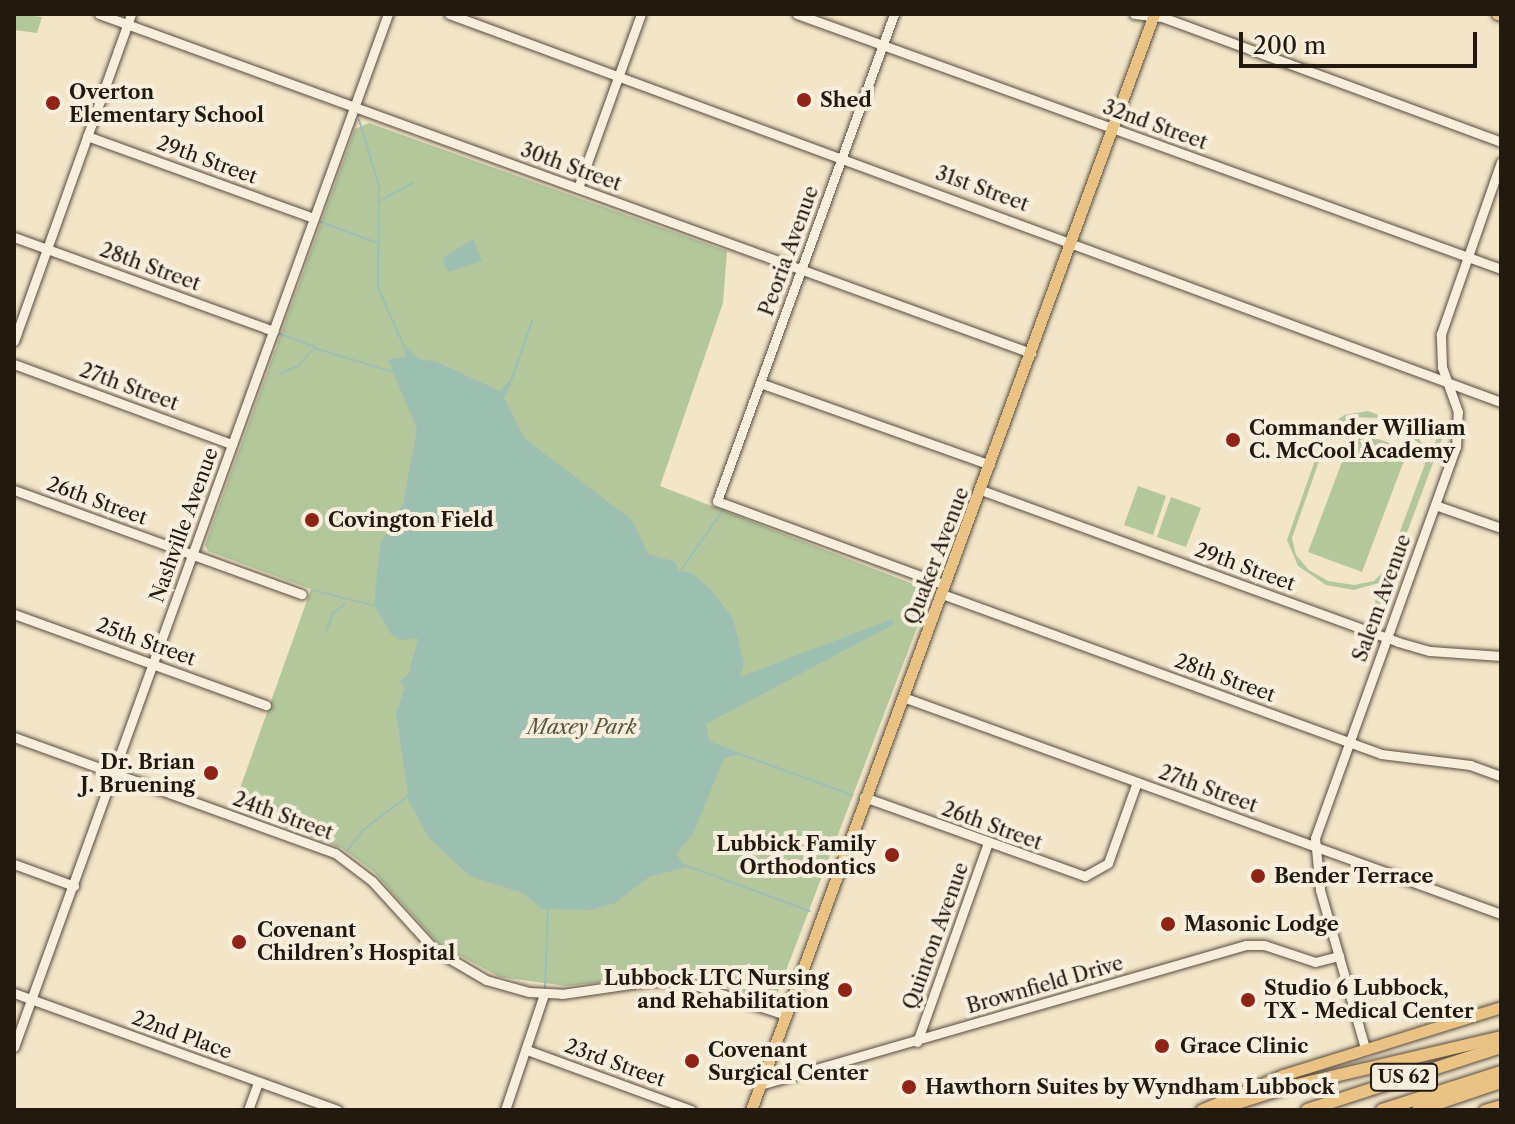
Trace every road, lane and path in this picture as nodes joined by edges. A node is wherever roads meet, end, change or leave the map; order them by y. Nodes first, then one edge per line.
1 (99, 14) edge
2 (388, 14) edge
3 (449, 14) edge
4 (641, 14) edge
5 (797, 14) edge
6 (894, 14) edge
7 (1134, 14) edge
8 (1153, 16) edge
9 (129, 19) edge
10 (882, 45) junction
11 (618, 76) junction
12 (354, 107) junction
13 (1112, 129) junction
14 (87, 136) junction
15 (1501, 142) edge
16 (842, 157) junction
17 (1501, 162) edge
18 (578, 188) junction
19 (314, 218) junction
20 (14, 237) edge
21 (1071, 244) junction
22 (47, 249) junction
23 (1467, 257) junction
24 (1501, 269) edge
25 (801, 270) junction
26 (273, 331) junction
27 (14, 341) edge
28 (1031, 353) junction
29 (14, 364) edge
30 (760, 383) junction
31 (1451, 384) junction
32 (1501, 402) edge
33 (232, 444) junction
34 (990, 465) junction
35 (14, 490) edge
36 (981, 490) junction
37 (717, 501) joint
38 (1435, 505) junction
39 (1501, 528) edge
40 (192, 555) junction
41 (944, 589) junction
42 (302, 594) dead end
43 (14, 614) edge
44 (1387, 637) junction
45 (1501, 656) edge
46 (153, 664) junction
47 (903, 697) junction
48 (266, 705) dead end
49 (14, 737) edge
50 (1349, 743) junction
51 (114, 773) junction
52 (1501, 776) edge
53 (1137, 782) junction
54 (864, 797) junction
55 (988, 843) junction
56 (1314, 846) junction
57 (14, 864) edge
58 (74, 886) junction
59 (1501, 914) edge
60 (1339, 956) junction
61 (14, 993) edge
62 (544, 994) junction
63 (31, 999) junction
64 (1501, 1007) edge
65 (786, 1015) junction
66 (1501, 1037) edge
67 (917, 1042) junction
68 (14, 1047) edge
69 (1501, 1047) edge
70 (1365, 1048) junction
71 (527, 1050) junction
72 (1501, 1072) edge
73 (258, 1082) junction
74 (1501, 1082) edge
75 (760, 1085) junction
76 (1501, 1105) edge
77 (248, 1110) edge
78 (337, 1110) edge
79 (505, 1110) edge
80 (691, 1110) edge
81 (751, 1110) edge
82 (1201, 1110) edge
83 (1215, 1110) edge
84 (1307, 1110) edge
85 (1382, 1110) edge
86 (1418, 1110) edge
87 (1484, 1110) edge

1 - 9 street, 30th Street
2 - 12 street, Nashville Avenue
3 - 11 street, 31st Street
4 - 11 street
5 - 10 street, 32nd Street
6 - 10 street, Peoria Avenue
7 - 8 street
8 - 13 main road, Quaker Avenue
8 - 15 street
9 - 12 street, 30th Street
9 - 14 street
10 - 13 street, 32nd Street
10 - 16 street, Peoria Avenue
11 - 16 street, 31st Street
11 - 18 street
12 - 18 street, 30th Street
12 - 19 street, Nashville Avenue
13 - 21 main road, Quaker Avenue
13 - 23 street, 32nd Street
14 - 19 street, 29th Street
14 - 22 street
16 - 21 street, 31st Street
16 - 25 street, Peoria Avenue
17 - 23 street, Salem Avenue
18 - 25 street, 30th Street
19 - 26 street, Nashville Avenue
20 - 22 street, 28th Street
21 - 28 main road, Quaker Avenue
21 - 31 street, 31st Street
22 - 26 street, 28th Street
22 - 27 street
23 - 24 street, 32nd Street
23 - 31 street, Salem Avenue
25 - 28 street, 30th Street
25 - 30 street, Peoria Avenue
26 - 33 street, Nashville Avenue
28 - 34 main road, Quaker Avenue
29 - 33 street, 27th Street
30 - 34 street
30 - 37 street, Peoria Avenue
31 - 32 street, 31st Street
31 - 38 street, Salem Avenue
33 - 40 street, Nashville Avenue
34 - 36 main road, Quaker Avenue
35 - 40 street, 26th Street
36 - 41 main road, Quaker Avenue
36 - 44 street, 29th Street
37 - 41 street, 28th Street
38 - 39 street
38 - 44 street, Salem Avenue
40 - 42 street, 26th Street
40 - 46 street, Nashville Avenue
41 - 47 main road, Quaker Avenue
41 - 50 street, 28th Street
43 - 46 street, 25th Street
44 - 45 street, 29th Street
44 - 50 street, Salem Avenue
46 - 48 street, 25th Street
46 - 51 street, Nashville Avenue
47 - 53 street, 27th Street
47 - 54 main road, Quaker Avenue
49 - 51 street, 24th Street
50 - 52 street, 28th Street
50 - 56 street, Salem Avenue
51 - 58 street, Nashville Avenue
51 - 62 street, 24th Street
53 - 55 street, 26th Street
53 - 56 street, 27th Street
54 - 55 street, 26th Street
54 - 65 main road, Quaker Avenue
55 - 67 street, Quinton Avenue
56 - 59 street, 27th Street
56 - 60 street
57 - 58 street
58 - 63 street, Nashville Avenue
60 - 67 street, Brownfield Drive
60 - 70 street
61 - 63 street, 22nd Place
62 - 65 street, 24th Street
62 - 71 street
63 - 68 street, Nashville Avenue
63 - 73 street, 22nd Place
64 - 70 main road
65 - 75 main road, Quaker Avenue
66 - 83 highway
67 - 75 street, Brownfield Drive
69 - 84 highway, US 62
70 - 82 main road
71 - 79 street
71 - 80 street, 23rd Street
72 - 85 highway, US 62
73 - 77 street
73 - 78 street, 22nd Place
74 - 86 highway
75 - 81 main road, Quaker Avenue
76 - 87 main road

